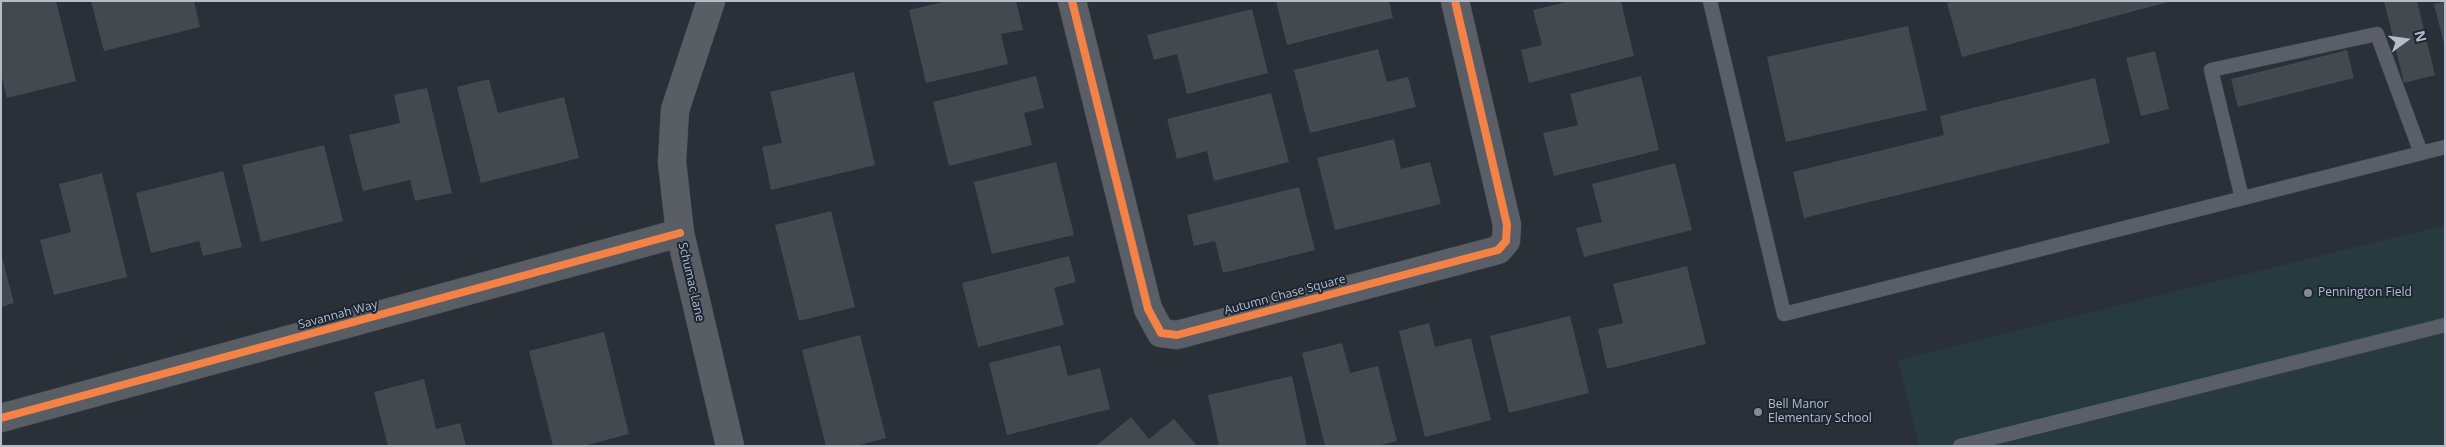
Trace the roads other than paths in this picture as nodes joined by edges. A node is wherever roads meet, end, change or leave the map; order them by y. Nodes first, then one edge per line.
1 (711, 1) edge
2 (1072, 1) edge
3 (1455, 1) edge
4 (1710, 1) edge
5 (2445, 147) edge
6 (2421, 153) junction
7 (2242, 198) junction
8 (680, 233) junction
9 (2445, 325) edge
10 (1, 418) edge
11 (730, 446) edge
12 (1960, 446) edge

1 - 8 street, Schumac Lane
2 - 3 street, Autumn Chase Square
4 - 7 lane
5 - 6 lane
6 - 7 lane
6 - 7 lane
8 - 10 street, Savannah Way
8 - 11 street, Schumac Lane
9 - 12 lane

